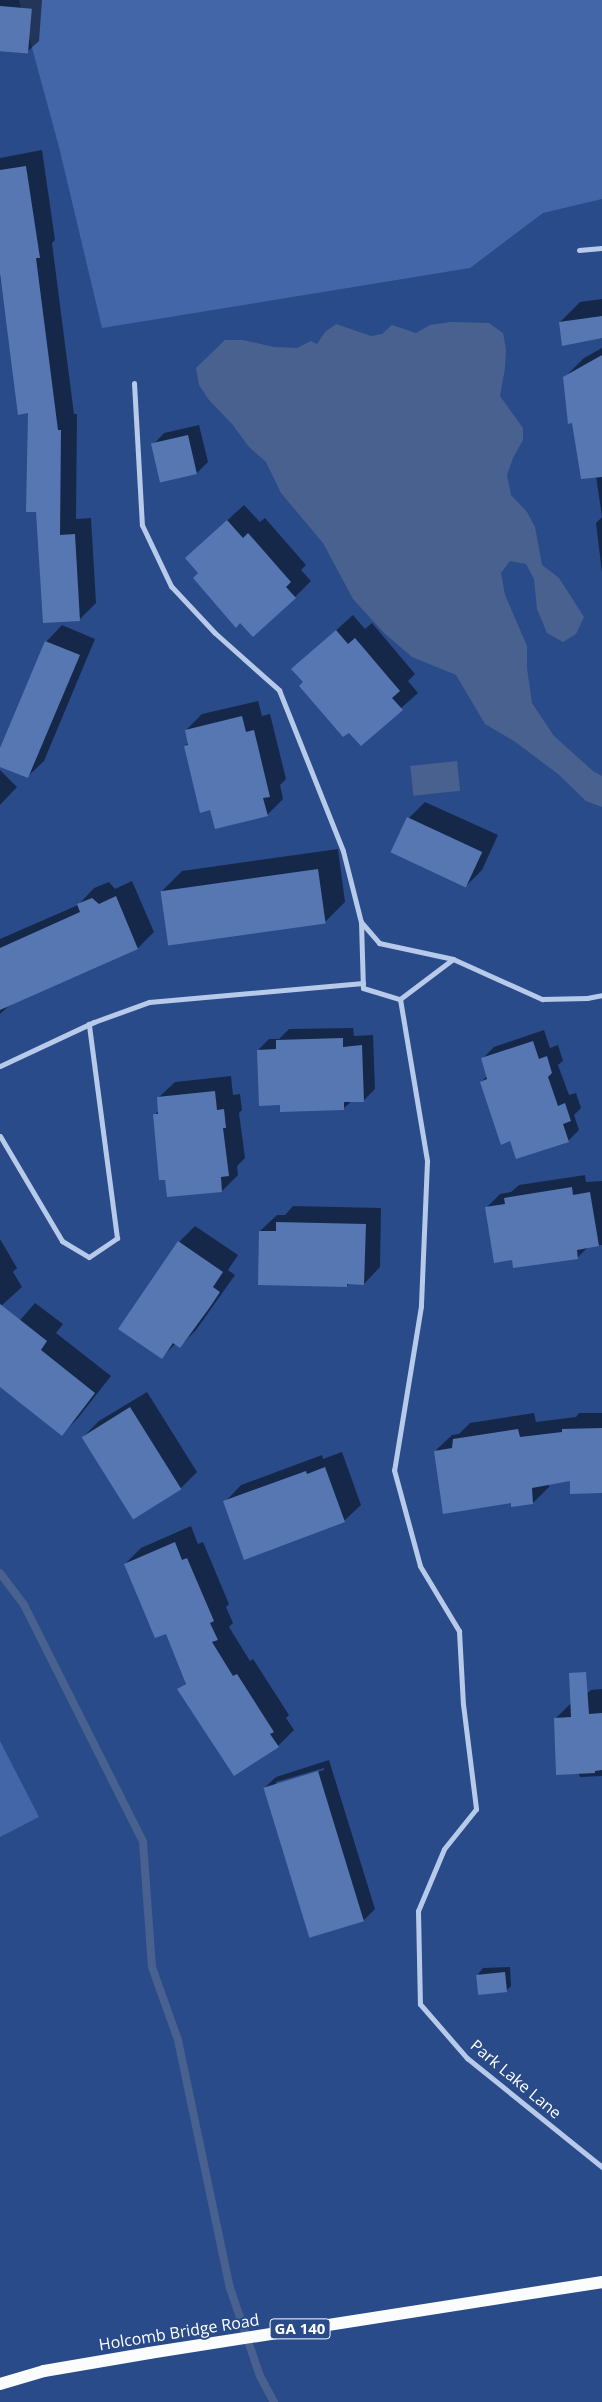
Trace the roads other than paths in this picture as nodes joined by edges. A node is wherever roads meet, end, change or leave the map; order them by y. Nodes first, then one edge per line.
1 (602, 248) edge
2 (579, 250) dead end
3 (134, 383) dead end
4 (361, 922) junction
5 (453, 959) junction
6 (363, 983) junction
7 (602, 995) edge
8 (400, 999) junction
9 (89, 1024) junction
10 (0, 1066) edge
11 (0, 1136) edge
12 (602, 2167) edge
13 (602, 2282) edge
14 (0, 2384) edge

1 - 2 street
3 - 4 street
4 - 5 street
4 - 6 street
5 - 7 street
5 - 8 street
6 - 8 street
6 - 9 street
8 - 12 street, Park Lake Lane
9 - 10 street
9 - 11 street
13 - 14 main road, Holcomb Bridge Road / GA 140

